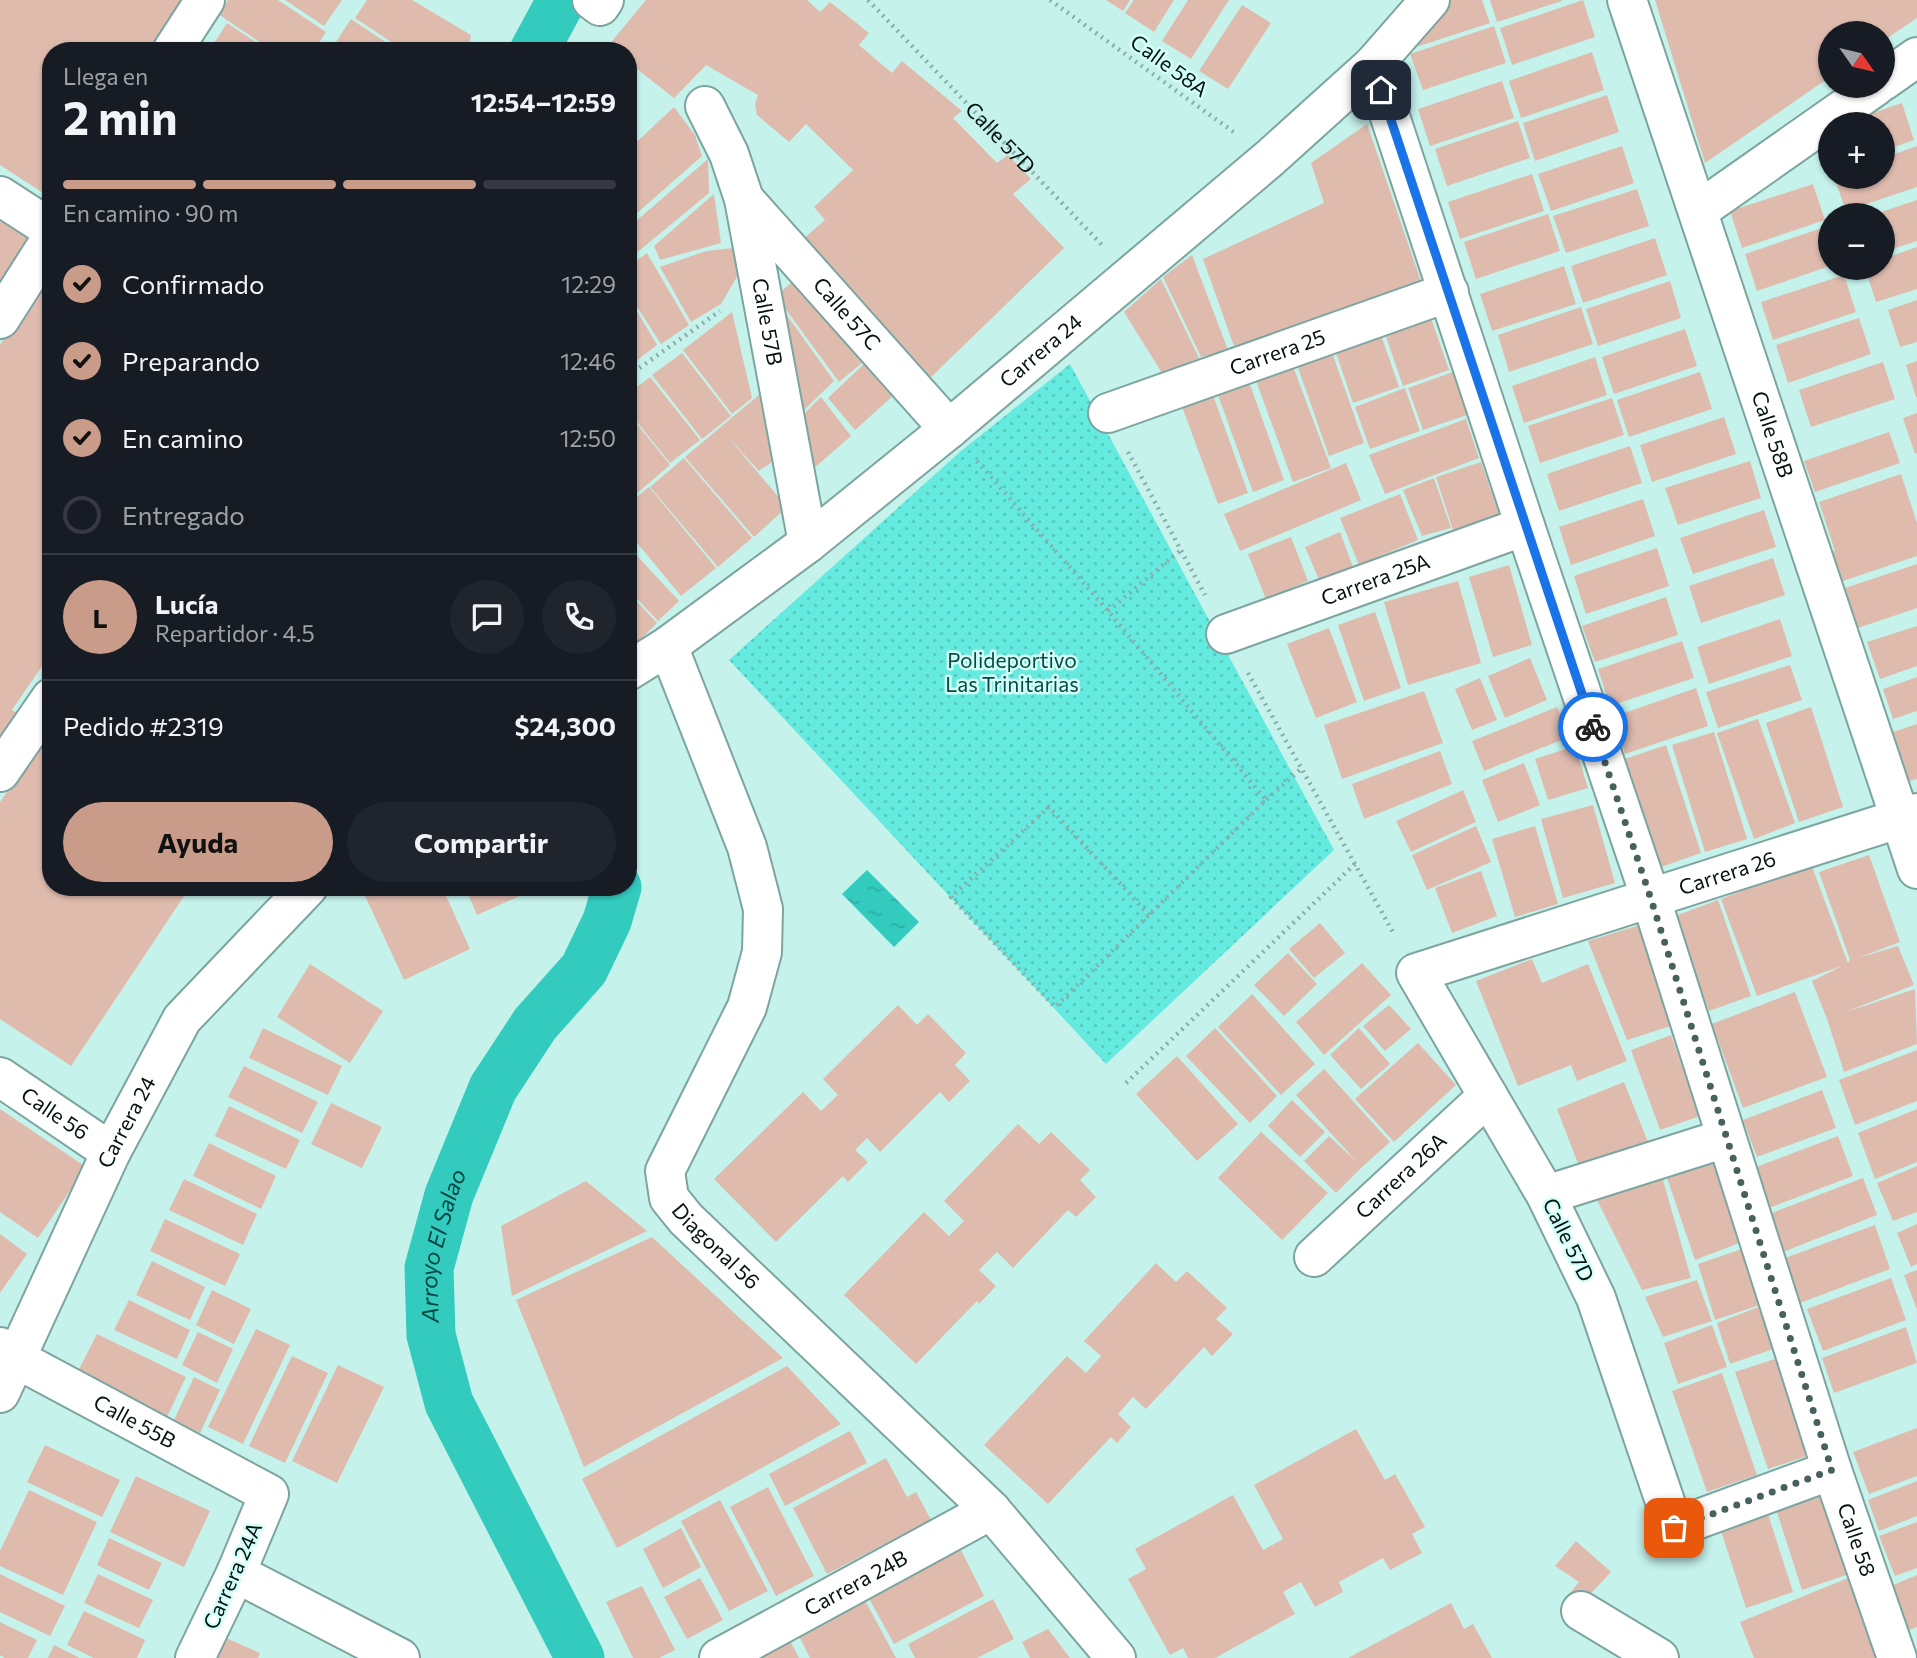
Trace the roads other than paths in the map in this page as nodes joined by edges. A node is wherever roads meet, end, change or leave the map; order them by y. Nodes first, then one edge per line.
1 (205, 0) edge
2 (1430, 0) edge
3 (1628, 0) edge
4 (179, 42) edge
5 (1917, 59) edge
6 (1373, 65) junction
7 (1895, 73) edge
8 (1859, 98) edge
9 (705, 106) dead end
10 (0, 196) edge
11 (744, 199) junction
12 (1698, 211) junction
13 (42, 223) edge
14 (42, 253) edge
15 (1449, 292) junction
16 (0, 319) edge
17 (1108, 413) dead end
18 (949, 429) junction
19 (1524, 526) junction
20 (808, 543) junction
21 (1226, 634) dead end
22 (668, 646) junction
23 (637, 665) edge
24 (42, 711) edge
25 (0, 772) edge
26 (1909, 815) edge
27 (1917, 869) edge
28 (299, 896) edge
29 (1650, 896) junction
30 (1416, 973) joint
31 (0, 1077) edge
32 (1488, 1096) junction
33 (1726, 1138) junction
34 (111, 1152) junction
35 (1546, 1195) junction
36 (1314, 1257) dead end
37 (8, 1353) edge
38 (0, 1393) edge
39 (1832, 1470) junction
40 (268, 1494) joint
41 (991, 1510) junction
42 (236, 1573) junction
43 (1581, 1611) dead end
44 (195, 1658) edge
45 (400, 1658) edge
46 (719, 1658) edge
47 (1116, 1658) edge
48 (1659, 1658) edge
49 (1897, 1658) edge

1 - 4 street
2 - 6 street, Carrera 24
3 - 12 street, Calle 58B
5 - 7 street
6 - 15 street, Calle 58
6 - 18 street, Carrera 24
8 - 12 street
9 - 11 street, Calle 57B
10 - 13 street
11 - 18 street, Calle 57C
11 - 20 street, Calle 57B
12 - 26 street, Calle 58B
14 - 16 street
15 - 17 street, Carrera 25
15 - 19 street, Calle 58
18 - 20 street, Carrera 24
19 - 21 street, Carrera 25A
19 - 29 street, Calle 58
20 - 22 street, Carrera 24
22 - 23 street, Carrera 24
22 - 41 street, Diagonal 56
24 - 25 street
26 - 27 street, Calle 58B
26 - 29 street, Carrera 26
28 - 34 street, Carrera 24
29 - 30 street, Carrera 26
29 - 33 street, Calle 58
30 - 32 street, Calle 57D
31 - 34 street, Calle 56
32 - 35 street, Calle 57D
32 - 36 street, Carrera 26A
33 - 35 street
33 - 39 street, Calle 58
34 - 37 street, Carrera 24
35 - 39 street, Calle 57D
37 - 38 street, Carrera 24
37 - 40 street, Calle 55B
39 - 49 street, Calle 58
40 - 42 street, Carrera 24A
41 - 46 street, Carrera 24B
41 - 47 street, Diagonal 56
42 - 44 street, Carrera 24A
42 - 45 street
43 - 48 street

